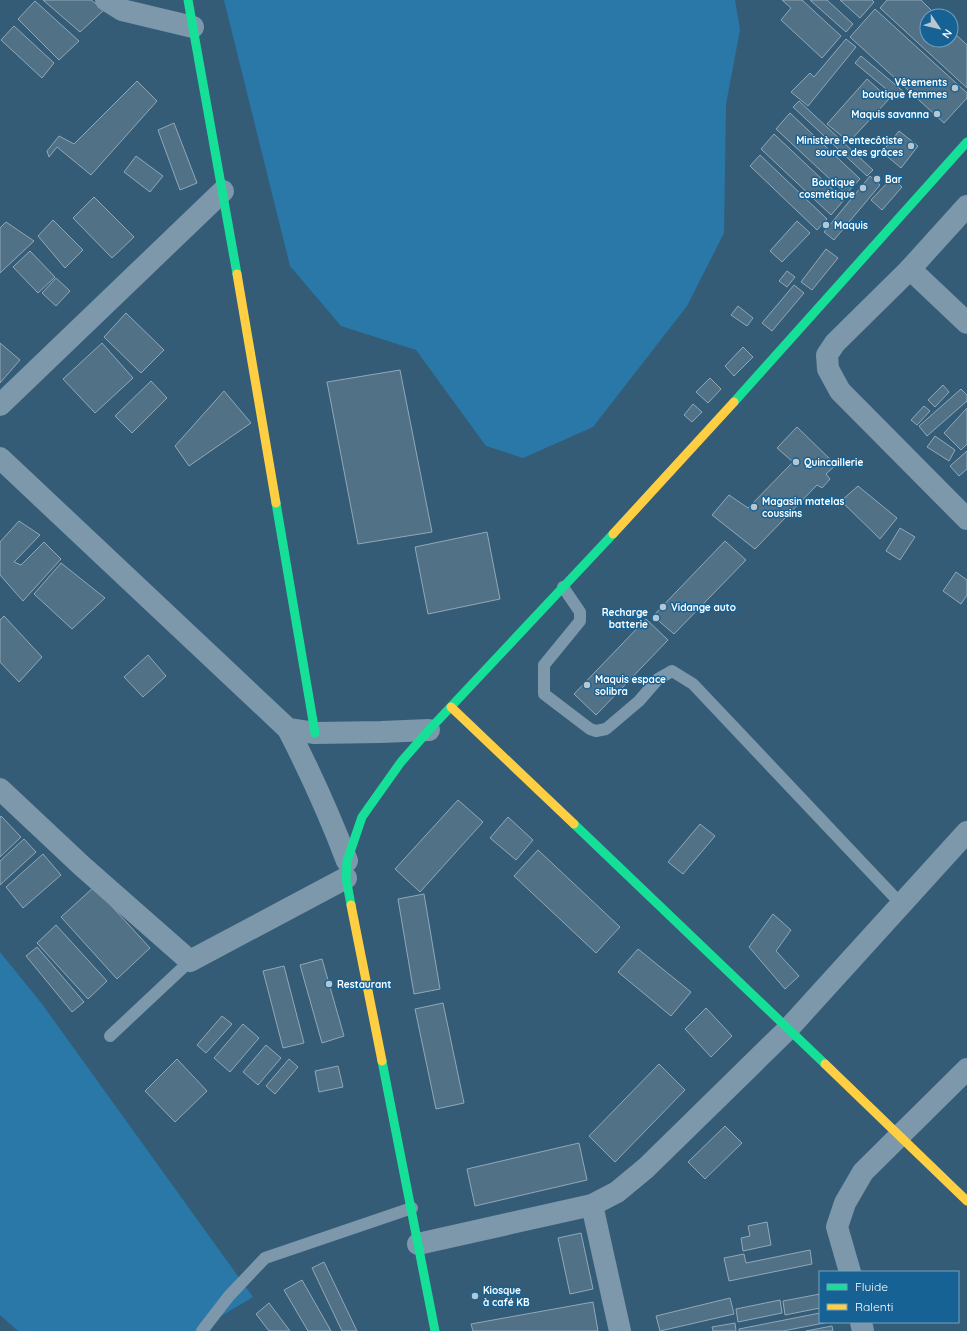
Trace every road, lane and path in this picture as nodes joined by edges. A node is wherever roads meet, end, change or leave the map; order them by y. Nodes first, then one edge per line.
1 (106, 0) edge
2 (188, 0) edge
3 (193, 27) junction
4 (967, 142) edge
5 (222, 191) junction
6 (967, 206) edge
7 (910, 269) junction
8 (967, 323) edge
9 (0, 405) edge
10 (0, 458) edge
11 (967, 518) edge
12 (563, 587) junction
13 (450, 707) junction
14 (288, 729) junction
15 (429, 730) junction
16 (315, 733) junction
17 (0, 789) edge
18 (967, 832) edge
19 (346, 869) junction
20 (901, 904) junction
21 (190, 961) junction
22 (788, 1029) junction
23 (110, 1036) dead end
24 (967, 1069) edge
25 (900, 1135) junction
26 (967, 1201) edge
27 (592, 1205) junction
28 (412, 1208) junction
29 (418, 1244) junction
30 (850, 1271) edge
31 (202, 1331) edge
32 (435, 1331) edge
33 (620, 1331) edge

1 - 3 street
2 - 3 street
3 - 5 street
4 - 12 street
5 - 9 street
5 - 16 street
6 - 7 street
7 - 8 street
7 - 11 street
10 - 14 street
12 - 13 street
12 - 20 lane
13 - 15 street
13 - 22 street
14 - 16 street
14 - 19 street
15 - 16 street
15 - 19 street
17 - 21 street
18 - 20 street
19 - 21 street
19 - 28 street
20 - 22 street
21 - 23 lane
22 - 25 street
22 - 27 street
24 - 25 street
25 - 26 street
25 - 30 street
27 - 29 street
27 - 33 street
28 - 29 street
28 - 31 lane
29 - 32 street

